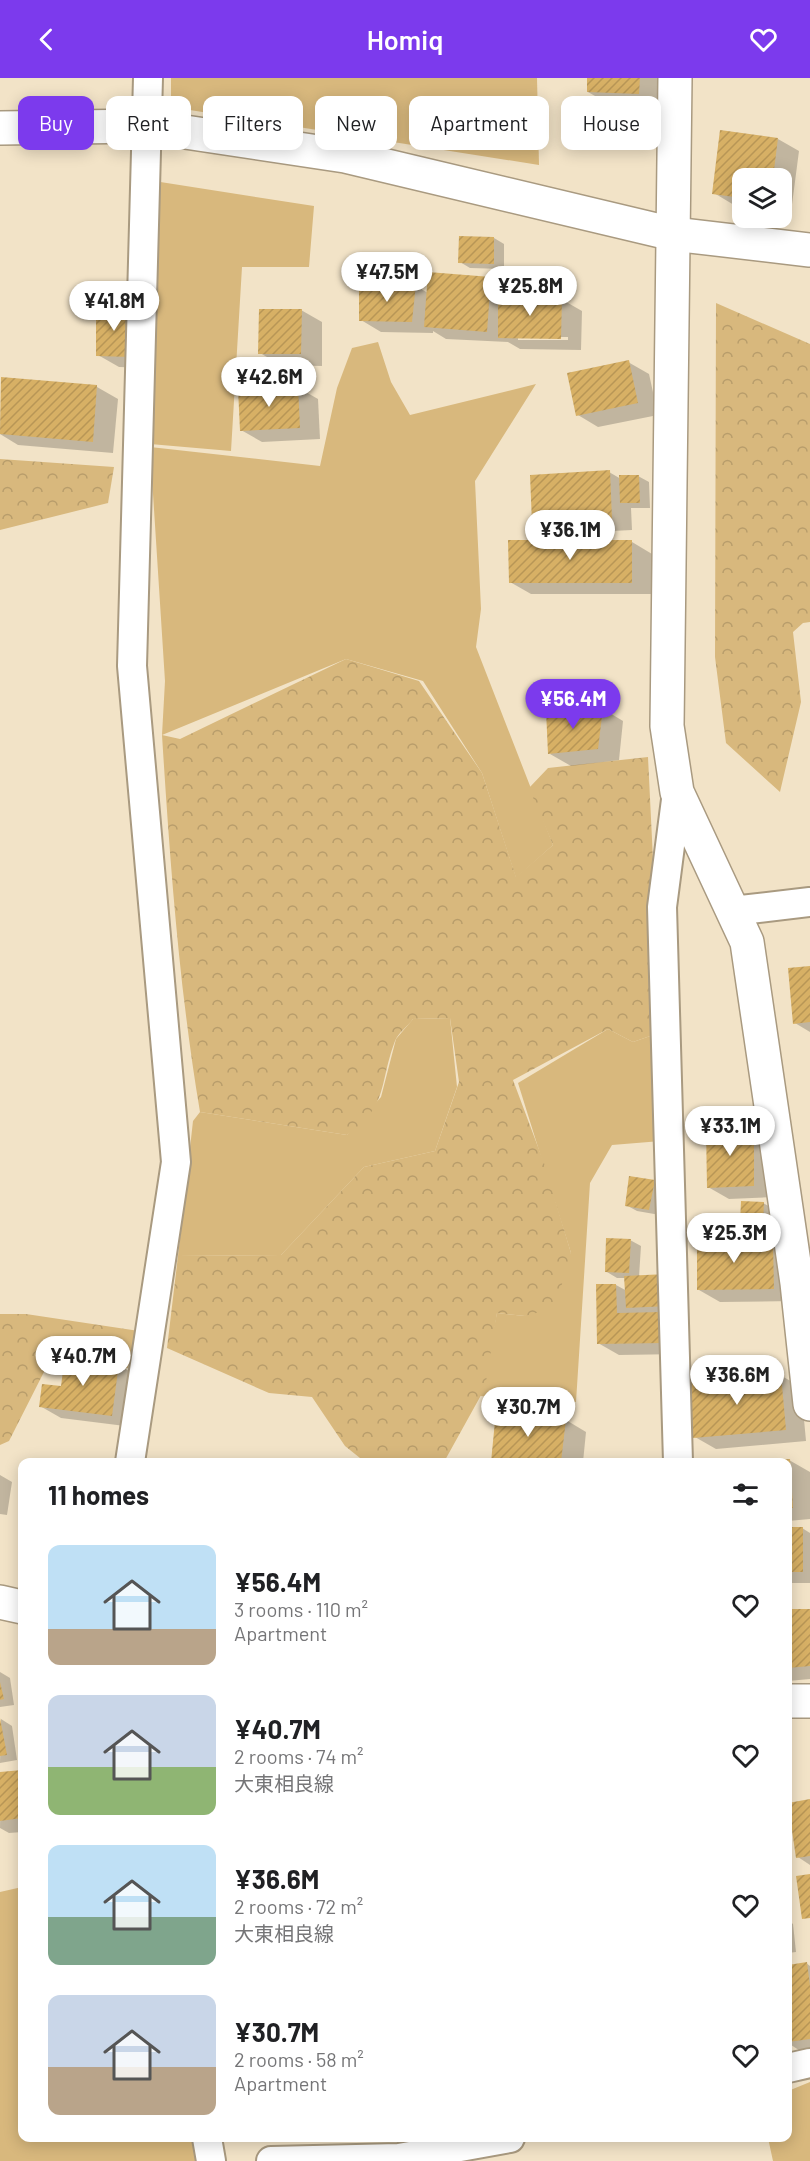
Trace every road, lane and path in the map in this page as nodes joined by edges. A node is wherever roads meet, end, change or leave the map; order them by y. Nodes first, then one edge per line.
1 (148, 78) edge
2 (675, 78) edge
3 (147, 96) edge
4 (106, 127) edge
5 (0, 128) edge
6 (191, 133) edge
7 (144, 150) edge
8 (674, 234) junction
9 (810, 249) edge
10 (677, 792) junction
11 (810, 902) edge
12 (732, 912) junction
13 (810, 1404) edge
14 (131, 1458) edge
15 (678, 1458) edge
16 (0, 1602) edge
17 (18, 1605) edge
18 (792, 1701) edge
19 (810, 1701) edge
20 (810, 2063) edge
21 (792, 2067) edge
22 (208, 2142) edge
23 (488, 2142) edge
24 (211, 2161) edge
25 (272, 2161) edge

1 - 3 street
2 - 8 street
4 - 5 street
6 - 8 street
7 - 14 street
8 - 9 street
8 - 10 street
10 - 12 street
10 - 15 street
11 - 12 street
12 - 13 street
16 - 17 street
18 - 19 street
20 - 21 street
22 - 24 street
23 - 25 street

